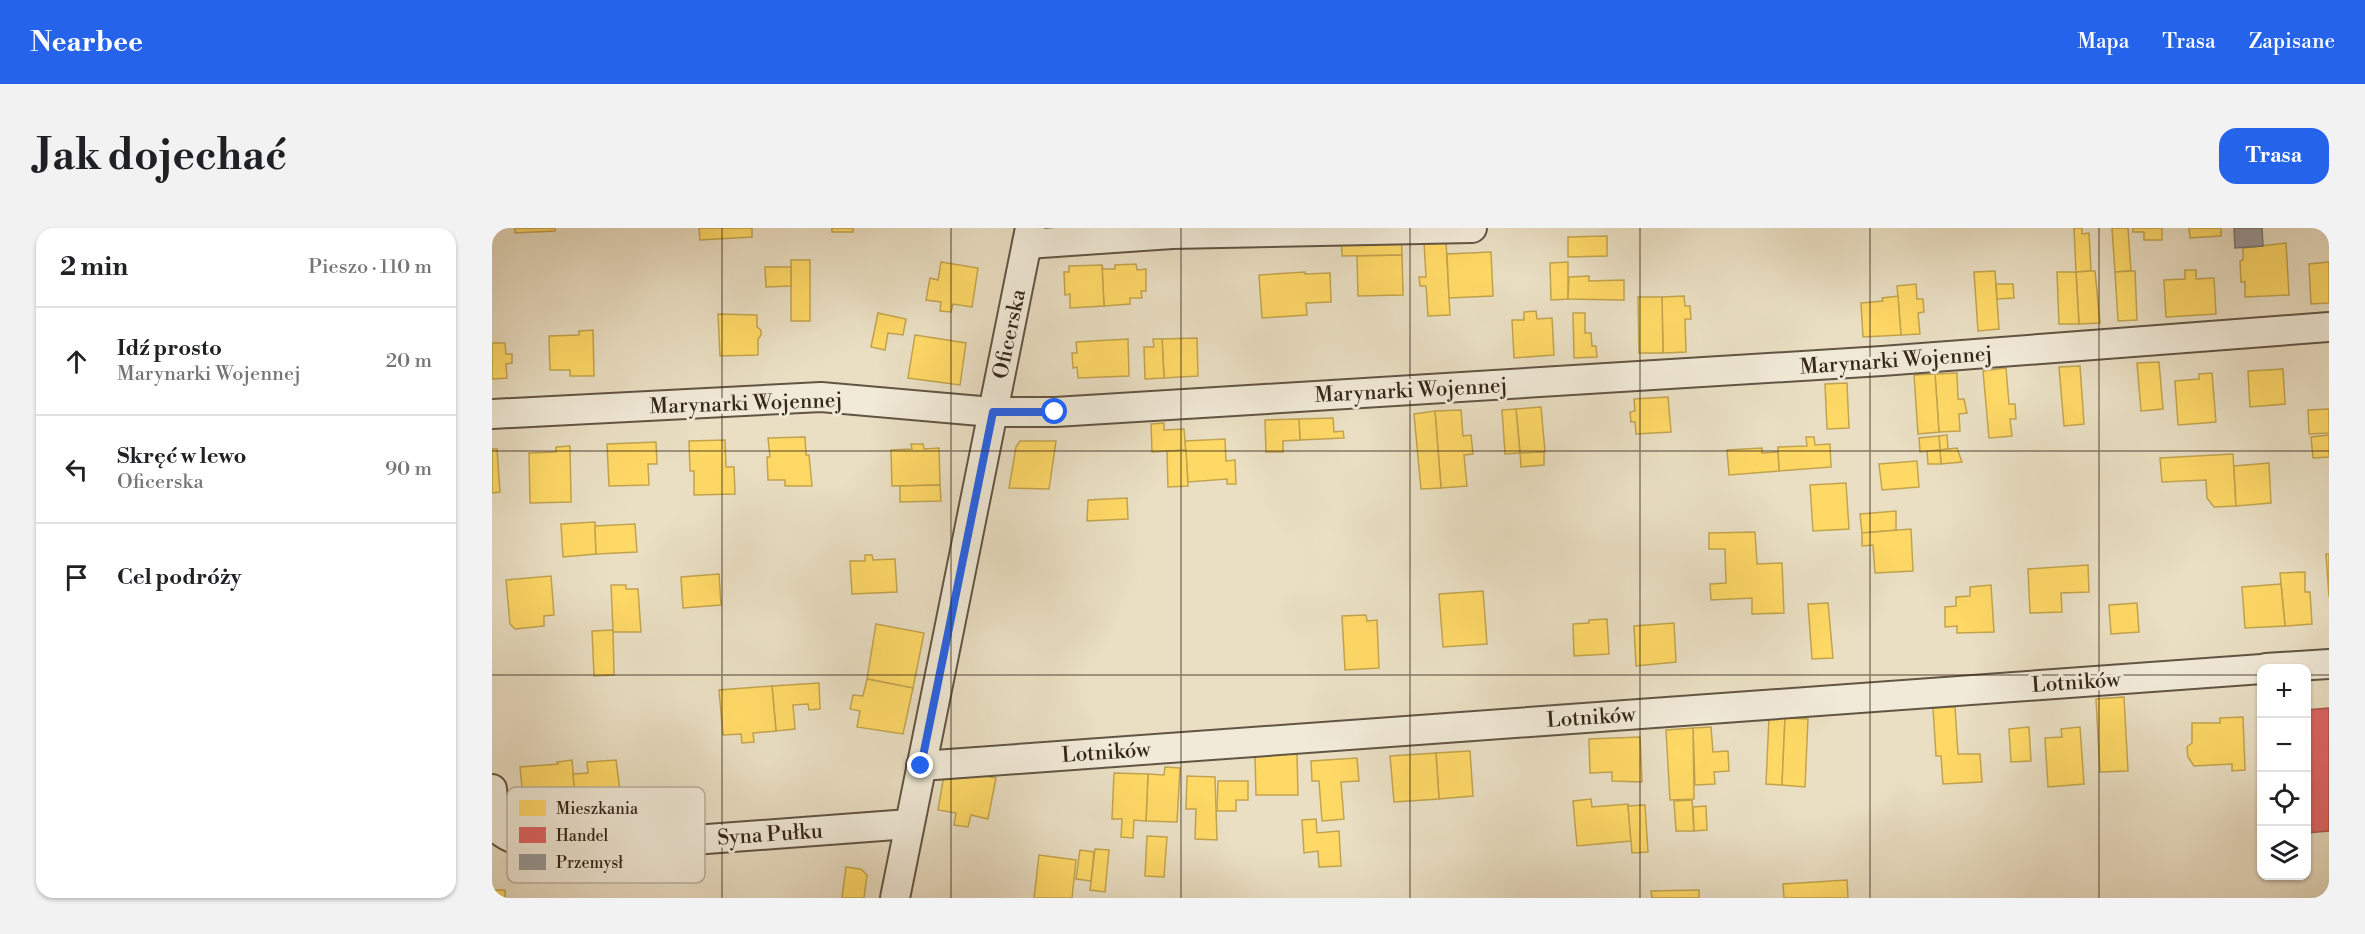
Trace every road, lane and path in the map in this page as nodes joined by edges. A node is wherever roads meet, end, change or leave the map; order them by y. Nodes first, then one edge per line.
1 (1472, 228) edge
2 (1029, 236) edge
3 (2329, 327) edge
4 (993, 412) junction
5 (492, 414) edge
6 (2329, 664) edge
7 (2311, 665) edge
8 (2257, 670) edge
9 (921, 766) junction
10 (492, 789) edge
11 (909, 824) junction
12 (507, 838) edge
13 (705, 839) edge
14 (895, 898) edge

1 - 2 street
2 - 4 street, Oficerska
3 - 4 street, Marynarki Wojennej
4 - 5 street, Marynarki Wojennej
4 - 9 street, Oficerska
6 - 7 street, Lotników
8 - 9 street, Lotników
9 - 11 street, Oficerska
10 - 12 street, Syna Pułku
11 - 13 street, Syna Pułku
11 - 14 street, Oficerska

